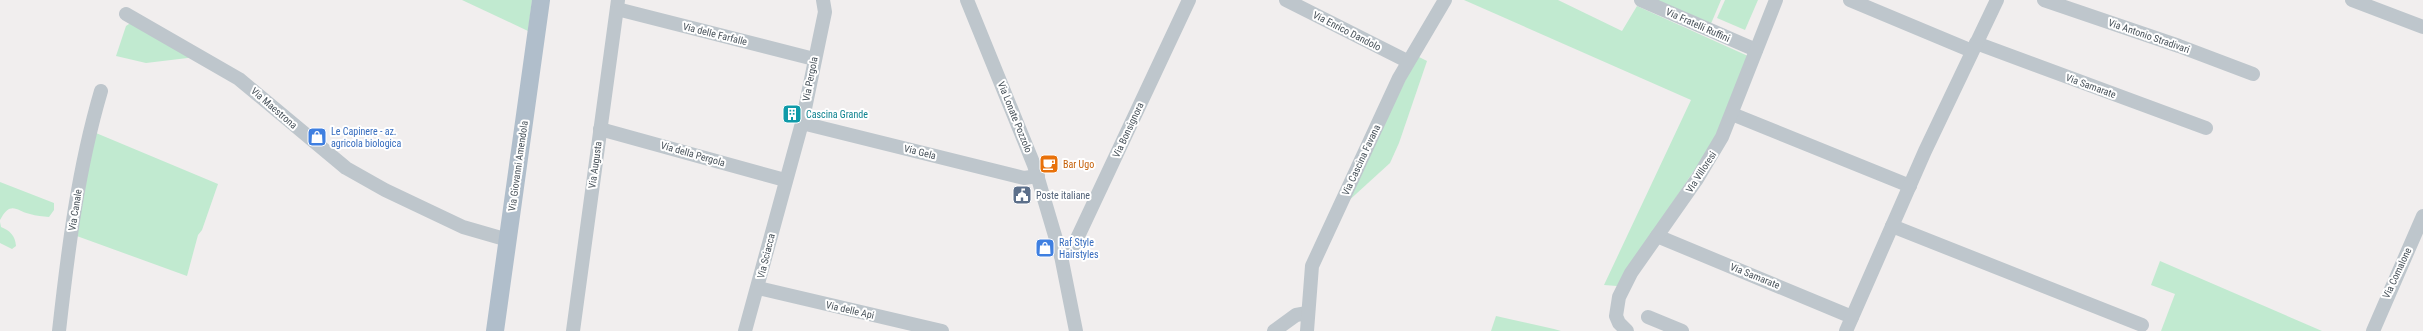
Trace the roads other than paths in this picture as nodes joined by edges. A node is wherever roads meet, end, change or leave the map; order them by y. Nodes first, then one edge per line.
1 (541, 0) edge
2 (823, 0) edge
3 (967, 0) edge
4 (1189, 0) edge
5 (1286, 0) edge
6 (1445, 0) edge
7 (1641, 0) edge
8 (1776, 0) edge
9 (1850, 0) edge
10 (1997, 0) edge
11 (2044, 0) edge
12 (2352, 0) edge
13 (618, 4) edge
14 (126, 14) dead end
15 (2423, 27) edge
16 (1974, 47) junction
17 (1756, 50) junction
18 (814, 59) junction
19 (1407, 61) junction
20 (2253, 74) dead end
21 (101, 91) dead end
22 (1732, 114) junction
23 (802, 122) junction
24 (2206, 128) dead end
25 (600, 129) junction
26 (1038, 176) junction
27 (785, 180) junction
28 (1910, 186) junction
29 (2423, 216) edge
30 (1892, 226) junction
31 (1657, 236) junction
32 (508, 240) junction
33 (1061, 256) junction
34 (758, 288) junction
35 (1307, 313) junction
36 (1648, 317) dead end
37 (2142, 325) dead end
38 (1852, 326) edge
39 (59, 331) edge
40 (495, 331) edge
41 (573, 331) edge
42 (745, 331) edge
43 (942, 331) edge
44 (1076, 331) edge
45 (1274, 331) edge
46 (1307, 331) edge
47 (1627, 331) edge
48 (1682, 331) edge
49 (2373, 331) edge

1 - 32 main road, Via Giovanni Amendola
2 - 18 street, Via Pergola
3 - 26 street, Via Lonate Pozzolo
4 - 33 street, Via Bonsignora
5 - 19 street, Via Enrico Dandolo
6 - 19 street, Via Cascina Favana
7 - 17 street, Via Fratelli Ruffini
8 - 17 street, Via Villoresi
9 - 16 street, Via Samarate
10 - 16 street, Via Samarate
11 - 20 street, Via Antonio Stradivari
12 - 15 street
13 - 18 street, Via delle Farfalle
13 - 25 street, Via Augusta
14 - 32 street, Via Maestrona
16 - 24 street, Via Samarate
16 - 28 street, Via Samarate
17 - 22 street, Via Villoresi
18 - 23 street, Via Pergola
19 - 35 street, Via Cascina Favana
21 - 39 street, Via Canale
22 - 28 street
22 - 31 street, Via Villoresi
23 - 26 street, Via Gela
23 - 27 street, Via Pergola
25 - 27 street, Via della Pergola
25 - 41 street, Via Augusta
26 - 33 street, Via Lonate Pozzolo
27 - 34 street, Via Sciacca
28 - 30 street, Via Samarate
29 - 49 street, Via Comalone
30 - 37 street
30 - 38 street, Via Samarate
31 - 38 street, Via Samarate
31 - 47 street, Via Villoresi
32 - 40 main road, Via Giovanni Amendola
33 - 44 street, Via Lonate Pozzolo
34 - 42 street, Via Sciacca
34 - 43 street, Via delle Api
35 - 45 street
35 - 46 street, Via Cascina Favana
36 - 48 street

